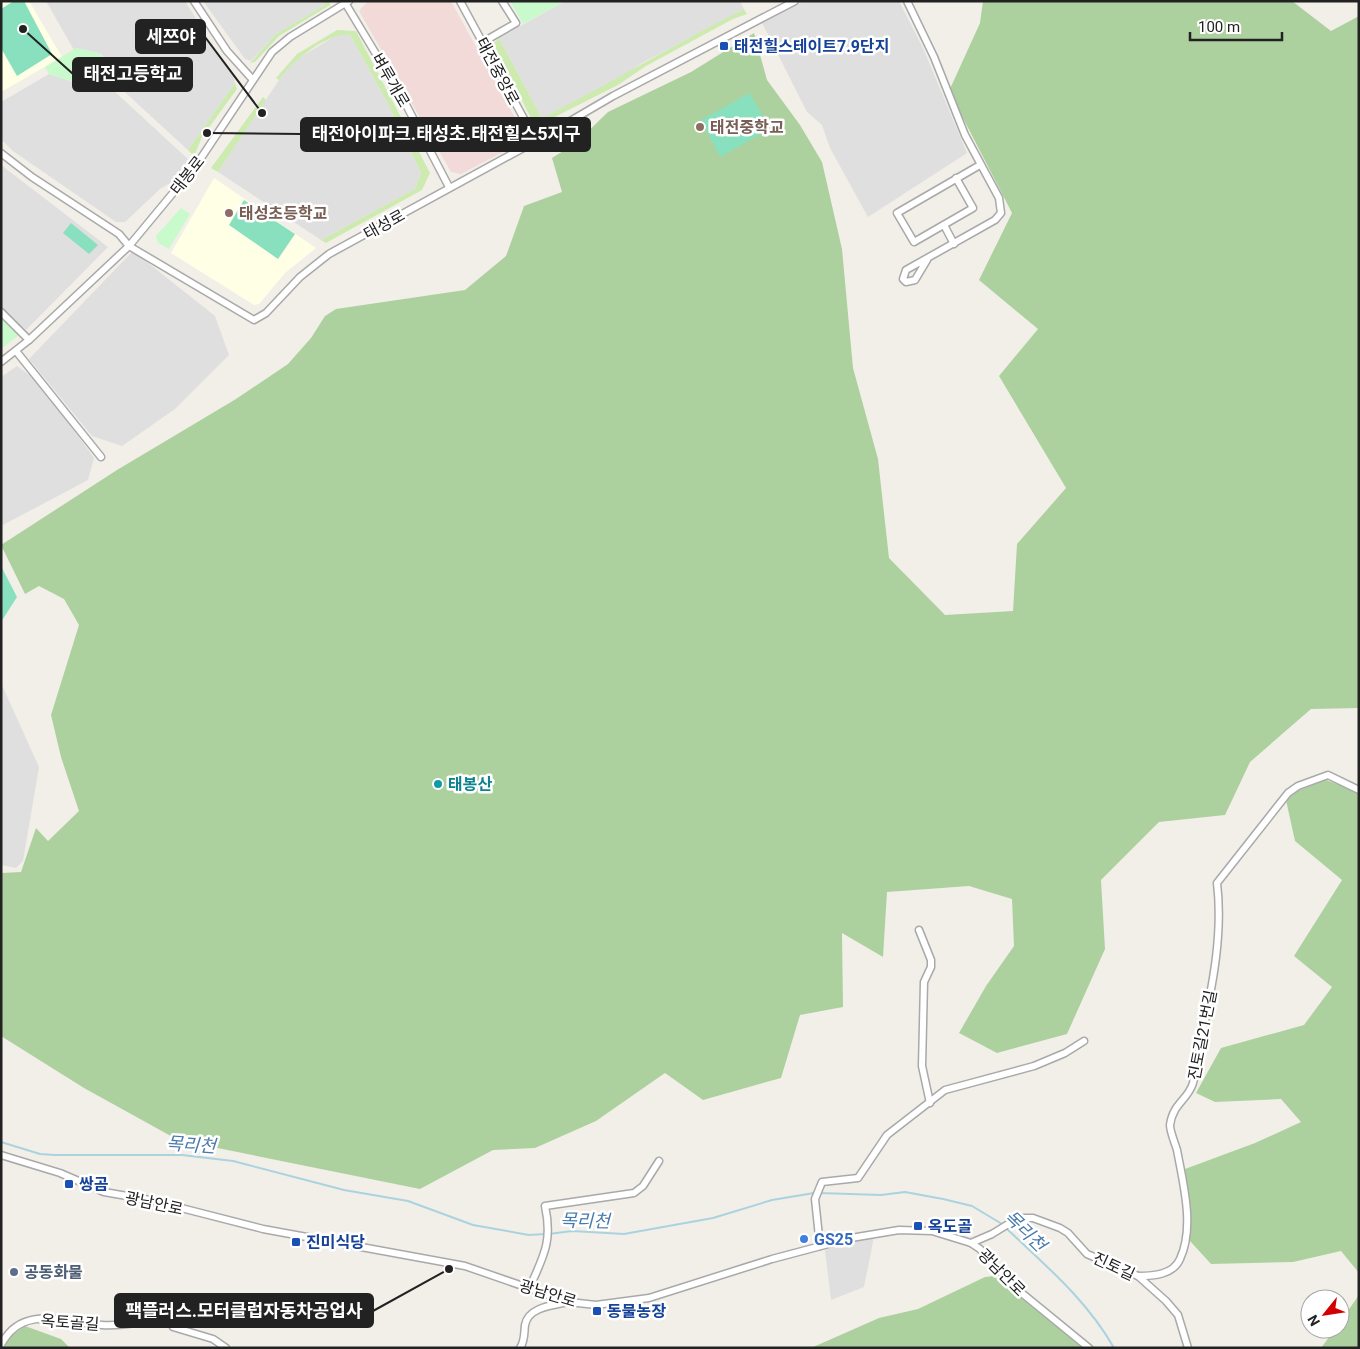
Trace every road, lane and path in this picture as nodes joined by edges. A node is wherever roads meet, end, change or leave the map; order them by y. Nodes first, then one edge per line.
1 (194, 1) edge
2 (460, 1) edge
3 (502, 1) edge
4 (795, 1) edge
5 (907, 1) edge
6 (346, 2) edge
7 (483, 42) junction
8 (253, 80) junction
9 (536, 141) junction
10 (1, 153) edge
11 (980, 165) junction
12 (956, 178) junction
13 (449, 187) junction
14 (944, 224) junction
15 (954, 244) junction
16 (129, 246) junction
17 (926, 260) dead end
18 (1, 312) edge
19 (29, 340) junction
20 (16, 351) junction
21 (1, 362) edge
22 (101, 457) dead end
23 (1359, 790) edge
24 (919, 930) dead end
25 (1084, 1041) dead end
26 (930, 1103) junction
27 (1, 1155) edge
28 (659, 1161) dead end
29 (971, 1243) junction
30 (820, 1246) junction
31 (1138, 1276) junction
32 (529, 1289) junction
33 (569, 1302) junction
34 (1, 1346) edge
35 (226, 1348) edge
36 (520, 1348) edge
37 (1089, 1348) edge
38 (1188, 1348) edge

1 - 8 street
2 - 7 street, 태전중앙로
3 - 7 street
4 - 9 street, 태성로
5 - 11 street
6 - 8 street, 태봉로
6 - 13 street, 벼루개로
7 - 9 street, 태전중앙로
8 - 16 street, 태봉로
9 - 13 street, 태성로
10 - 16 street, 태성로
11 - 12 street
11 - 15 street
12 - 14 street
12 - 14 street
13 - 16 street, 태성로
14 - 15 street
15 - 17 street
16 - 19 street, 태봉로
18 - 19 street
19 - 20 street, 태봉로
20 - 21 street, 태봉로
20 - 22 street
23 - 31 street, 진토길21번길
24 - 26 street
25 - 26 street
26 - 30 street
27 - 32 street, 광남안로
28 - 32 street
29 - 30 street, 광남안로
29 - 31 street, 진토길
29 - 37 street, 광남안로
30 - 33 street, 광남안로
31 - 38 street, 진토길
32 - 33 street, 광남안로
33 - 36 street
34 - 35 street, 옥토골길

